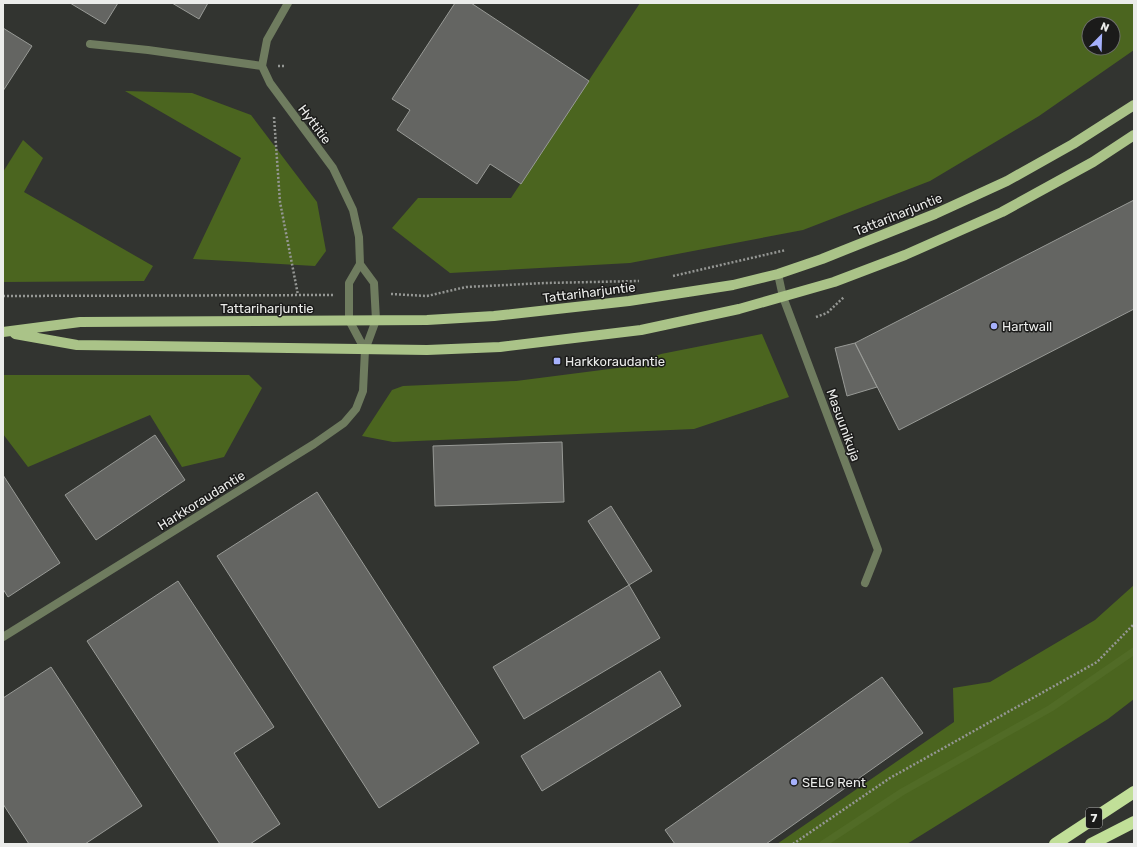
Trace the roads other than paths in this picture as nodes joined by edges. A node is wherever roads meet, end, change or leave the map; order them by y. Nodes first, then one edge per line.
1 (288, 3) edge
2 (90, 44) dead end
3 (262, 66) junction
4 (1134, 105) edge
5 (1134, 136) edge
6 (360, 264) junction
7 (778, 274) junction
8 (783, 297) junction
9 (349, 320) junction
10 (376, 320) junction
11 (5, 332) edge
12 (365, 350) junction
13 (865, 583) dead end
14 (3, 637) edge
15 (1134, 792) edge
16 (1134, 822) edge
17 (1055, 844) edge
18 (1091, 844) edge

1 - 3 street
2 - 3 street
3 - 6 street, Hyttitie
4 - 7 main road, Tattariharjuntie
5 - 8 main road, Tattariharjuntie
6 - 9 street
6 - 10 street
7 - 8 street, Masuunikuja
7 - 10 main road, Tattariharjuntie
8 - 12 main road, Tattariharjuntie
8 - 13 street, Masuunikuja
9 - 10 main road, Tattariharjuntie
9 - 11 main road, Tattariharjuntie
9 - 12 street
10 - 12 street
11 - 12 main road, Tattariharjuntie
12 - 14 street, Harkkoraudantie
15 - 17 highway, 7
16 - 18 highway

